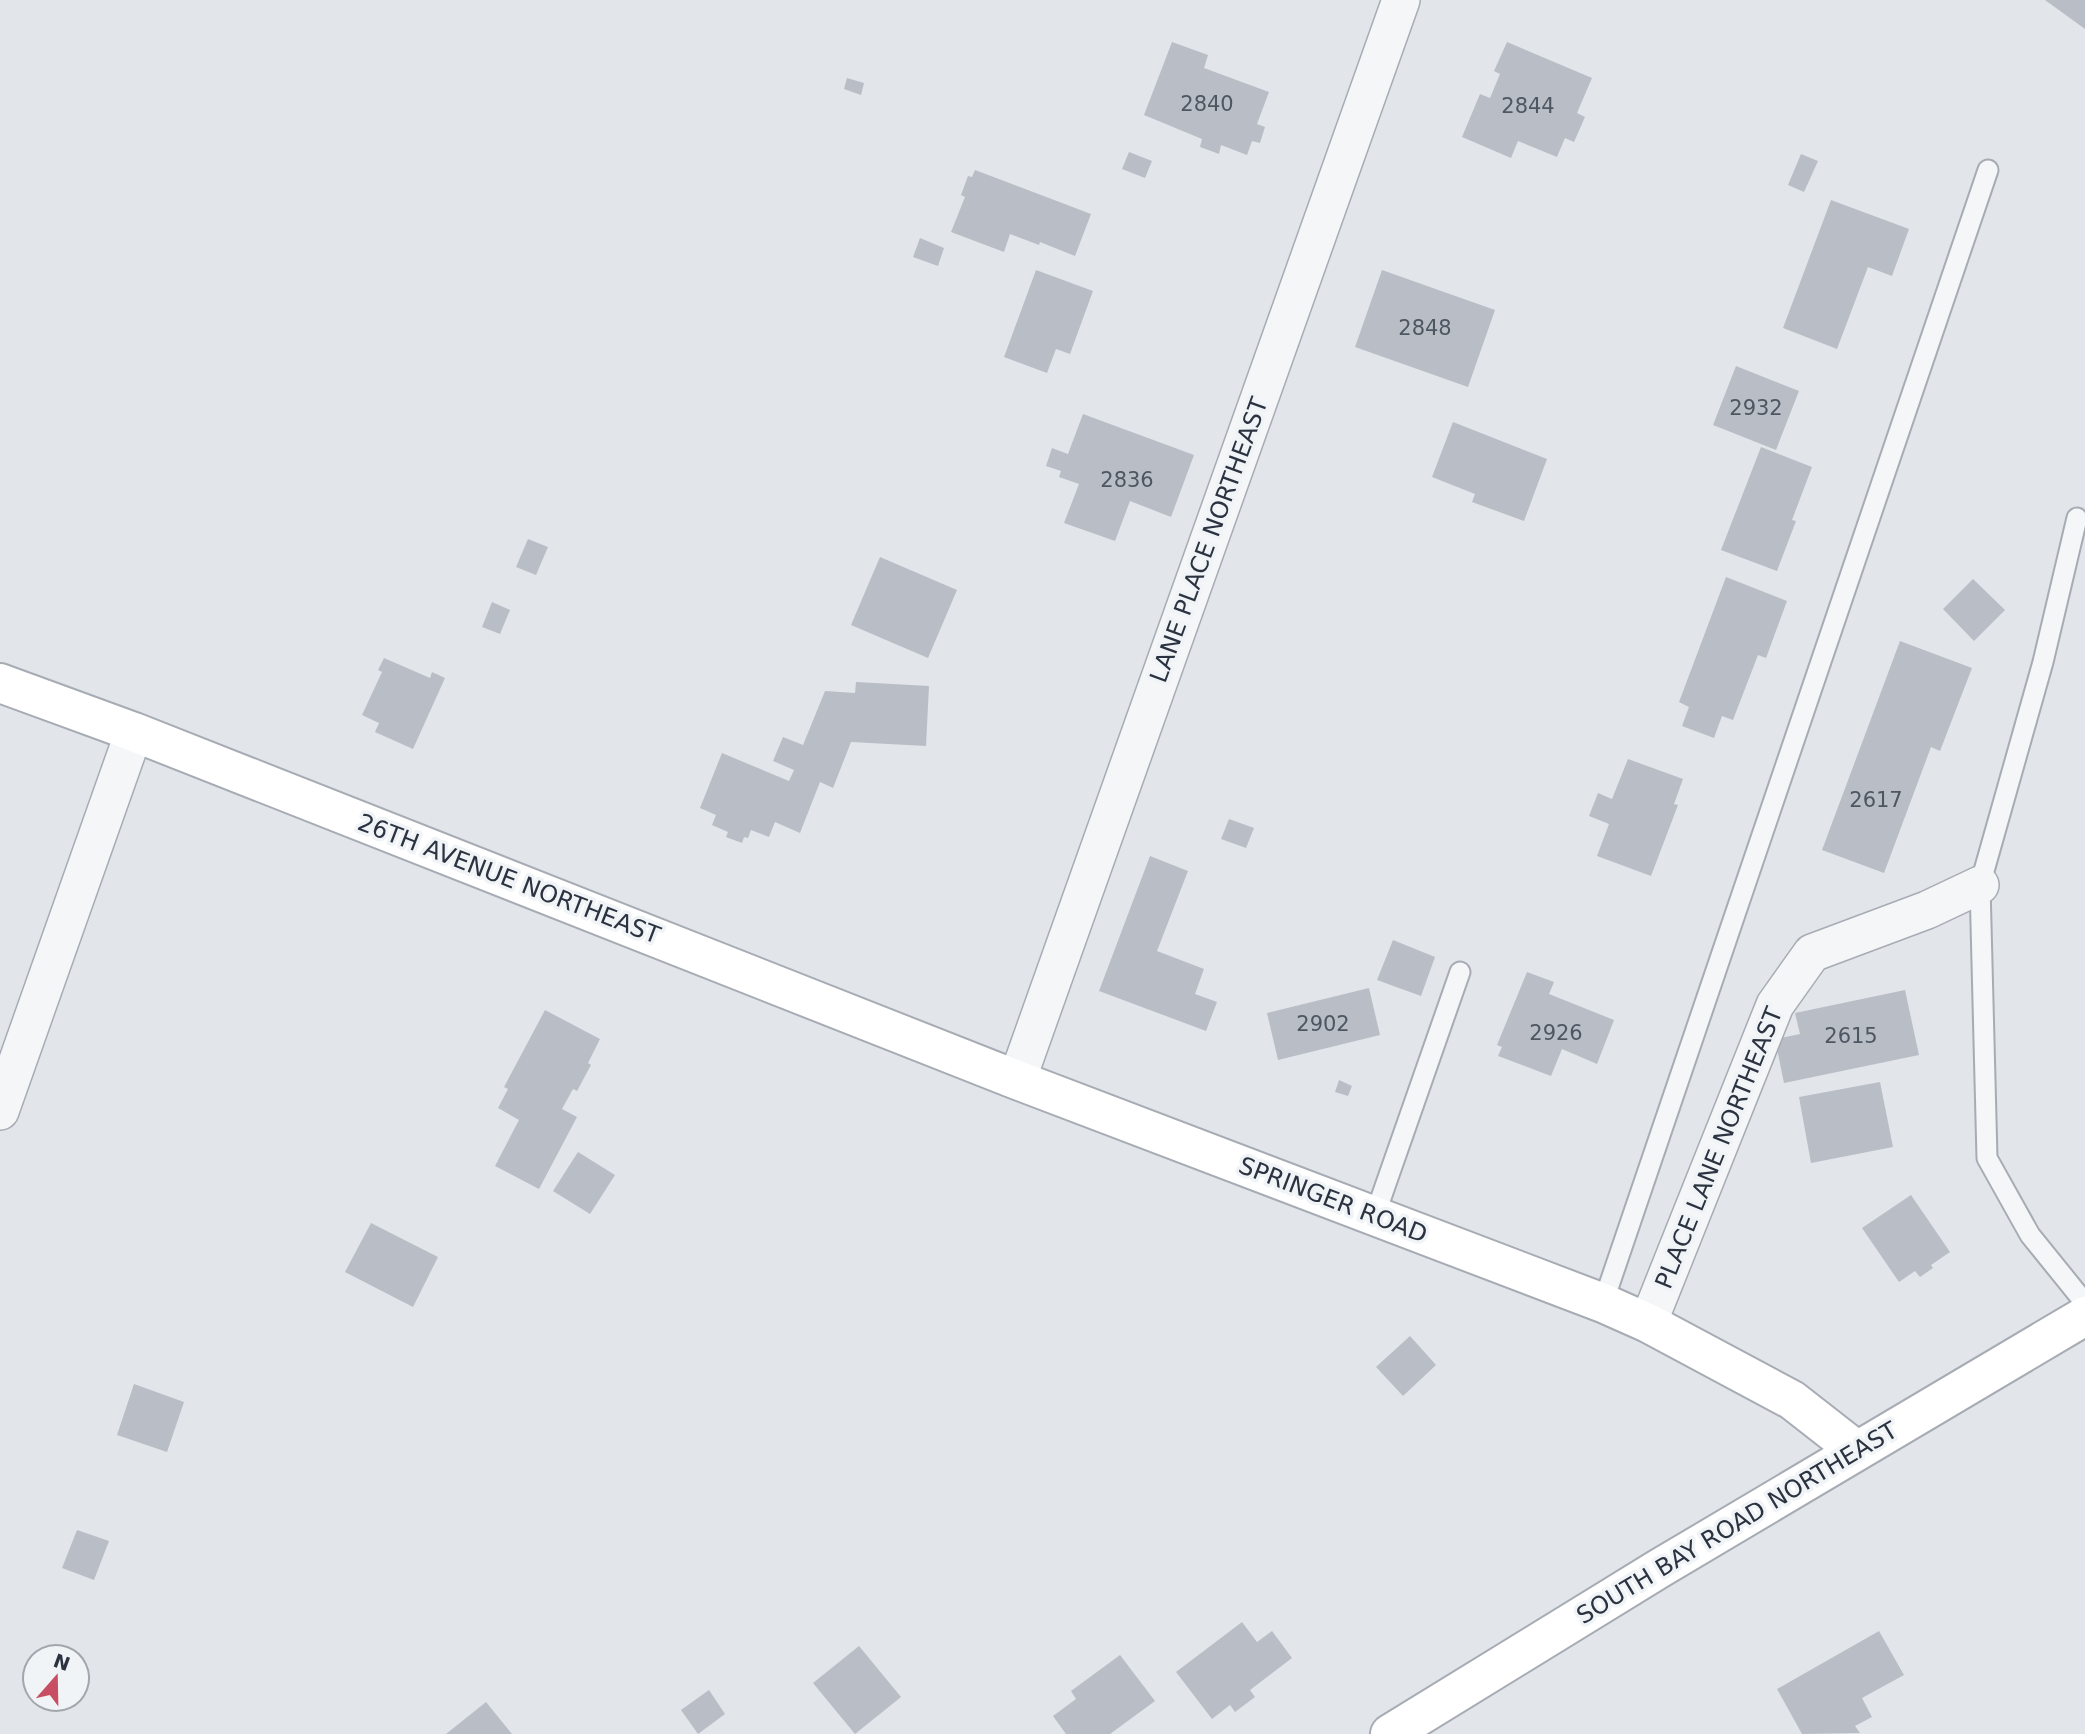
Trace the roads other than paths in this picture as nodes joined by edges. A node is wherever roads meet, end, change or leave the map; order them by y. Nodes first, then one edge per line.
1 (1401, 0) edge
2 (1988, 170) dead end
3 (2077, 518) dead end
4 (0, 683) edge
5 (134, 732) junction
6 (1980, 885) junction
7 (1460, 972) dead end
8 (1017, 1080) junction
9 (0, 1111) edge
10 (1375, 1215) junction
11 (1603, 1303) junction
12 (2085, 1303) edge
13 (2085, 1316) edge
14 (1648, 1323) junction
15 (1856, 1450) junction
16 (1390, 1734) edge

1 - 8 street, LANE PLACE NORTHEAST
2 - 11 lane
3 - 6 lane
4 - 5 street, 26TH AVENUE NORTHEAST
5 - 8 street, 26TH AVENUE NORTHEAST
5 - 9 street
6 - 12 lane
6 - 14 street, PLACE LANE NORTHEAST
7 - 10 lane
8 - 10 street, SPRINGER ROAD
10 - 11 street, SPRINGER ROAD
11 - 14 street, SPRINGER ROAD
13 - 15 street, SOUTH BAY ROAD NORTHEAST
14 - 15 street
15 - 16 street, SOUTH BAY ROAD NORTHEAST

